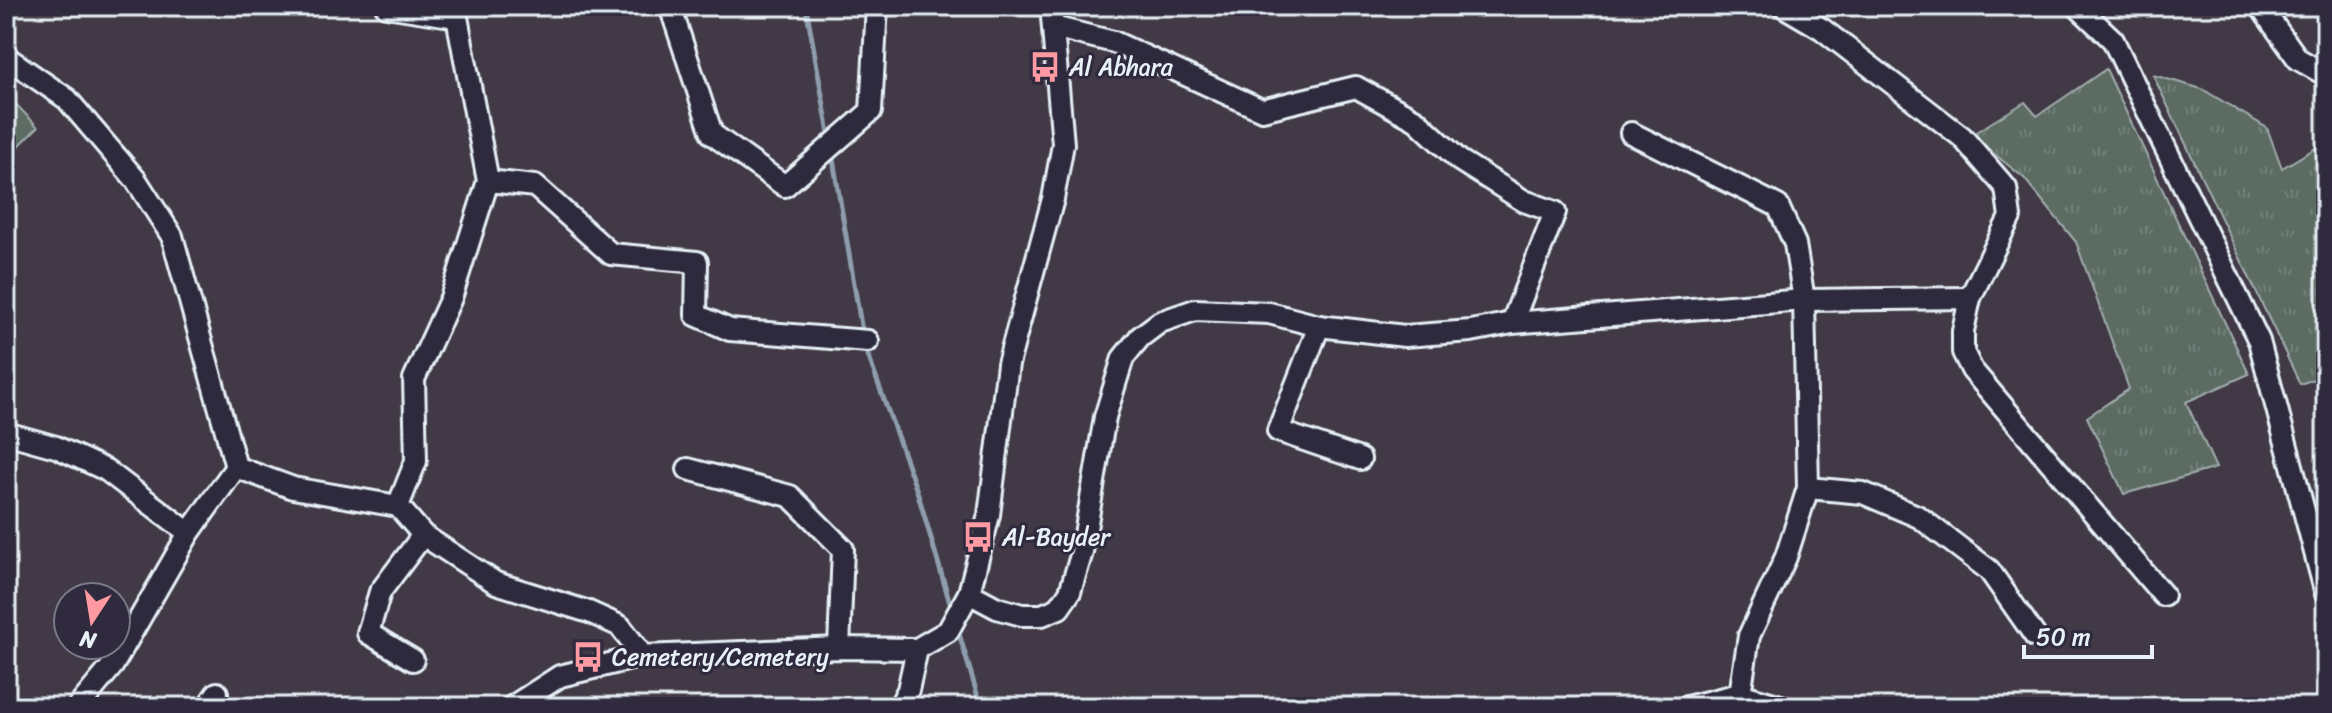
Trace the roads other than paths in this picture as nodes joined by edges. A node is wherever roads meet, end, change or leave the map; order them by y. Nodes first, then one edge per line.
1 (386, 6) edge
2 (670, 6) edge
3 (877, 6) edge
4 (1783, 6) edge
5 (2077, 6) edge
6 (2260, 6) edge
7 (1052, 16) edge
8 (6, 57) edge
9 (2326, 75) edge
10 (1631, 133) dead end
11 (488, 181) junction
12 (1970, 298) junction
13 (1804, 300) junction
14 (1512, 323) junction
15 (1319, 326) junction
16 (868, 341) dead end
17 (6, 433) edge
18 (1360, 459) dead end
19 (236, 467) junction
20 (688, 469) dead end
21 (1808, 488) junction
22 (398, 506) junction
23 (189, 533) junction
24 (423, 535) junction
25 (969, 593) junction
26 (2326, 594) edge
27 (2163, 595) dead end
28 (2035, 636) dead end
29 (839, 648) junction
30 (917, 649) junction
31 (643, 656) junction
32 (413, 660) dead end
33 (1740, 694) junction
34 (78, 707) edge
35 (512, 707) edge
36 (899, 707) edge
37 (1687, 707) edge
38 (1784, 707) edge

1 - 11 street
2 - 3 street
4 - 12 street
5 - 26 street
6 - 9 street
7 - 14 street
7 - 25 street
8 - 19 street
10 - 13 street
11 - 16 street
11 - 22 street
12 - 13 street
12 - 27 street
13 - 14 street
13 - 21 street
14 - 15 street
15 - 18 street
15 - 25 street
17 - 23 street
19 - 22 street
19 - 23 street
20 - 29 street
21 - 28 street
21 - 33 street
22 - 24 street
23 - 34 street
24 - 31 street
24 - 32 street
25 - 30 street
29 - 30 street
29 - 31 street
30 - 36 street
31 - 35 street
33 - 37 street
33 - 38 street

